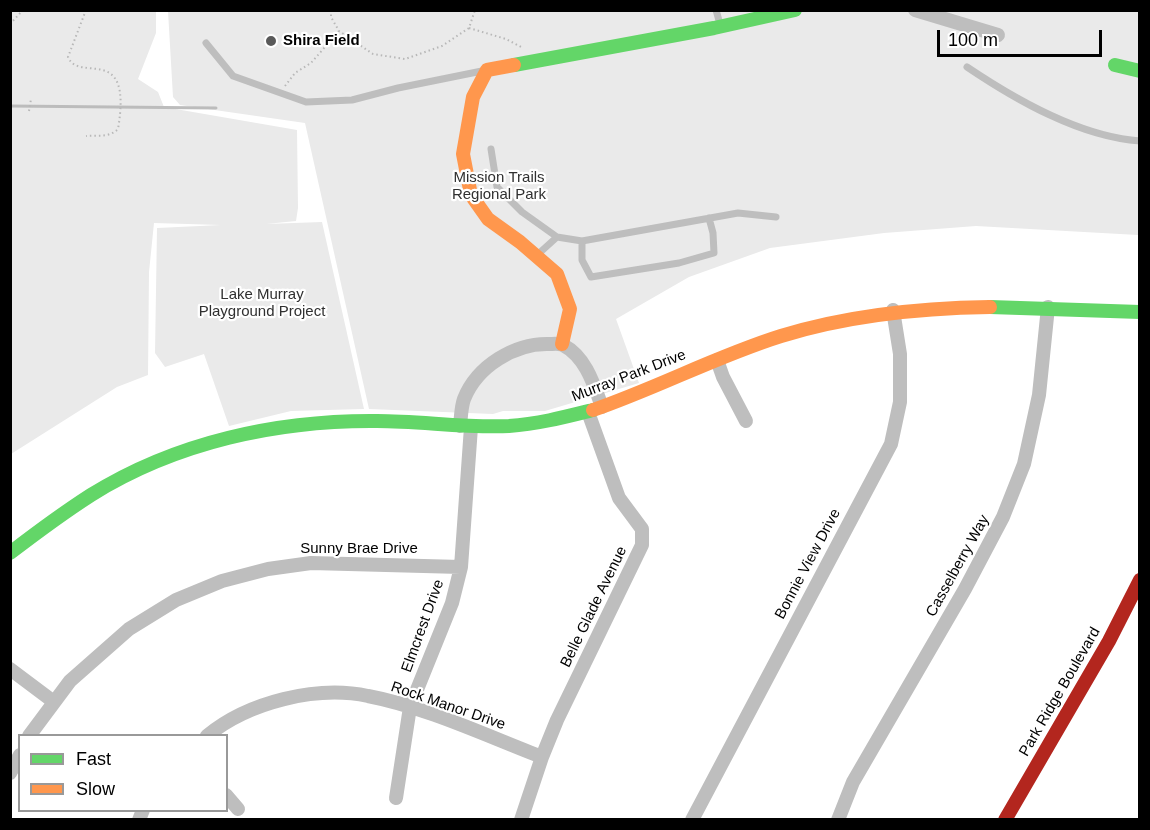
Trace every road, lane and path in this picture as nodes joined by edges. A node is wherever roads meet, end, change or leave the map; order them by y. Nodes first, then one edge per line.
1 (23, 10) edge
2 (86, 10) edge
3 (331, 10) edge
4 (475, 10) edge
5 (716, 10) edge
6 (795, 10) edge
7 (915, 10) edge
8 (10, 24) edge
9 (720, 27) junction
10 (470, 28) junction
11 (339, 32) junction
12 (998, 35) dead end
13 (206, 43) dead end
14 (530, 63) junction
15 (1114, 65) dead end
16 (967, 67) dead end
17 (487, 70) junction
18 (1140, 71) edge
19 (280, 93) junction
20 (31, 99) dead end
21 (29, 111) dead end
22 (86, 136) dead end
23 (1140, 141) edge
24 (491, 149) dead end
25 (776, 217) dead end
26 (709, 218) junction
27 (557, 237) junction
28 (582, 241) junction
29 (536, 256) junction
30 (1048, 307) junction
31 (893, 310) junction
32 (1140, 312) edge
33 (562, 344) junction
34 (717, 360) junction
35 (602, 407) junction
36 (588, 412) junction
37 (746, 421) dead end
38 (465, 426) junction
39 (10, 553) edge
40 (461, 567) junction
41 (1140, 579) edge
42 (10, 669) edge
43 (54, 702) junction
44 (410, 707) junction
45 (30, 734) edge
46 (209, 734) edge
47 (542, 757) junction
48 (18, 759) edge
49 (10, 773) edge
50 (228, 797) edge
51 (396, 798) dead end
52 (238, 809) dead end
53 (521, 819) edge
54 (693, 819) edge
55 (838, 819) edge
56 (1005, 819) edge

1 - 8 path
2 - 22 path
3 - 11 path
4 - 10 path
5 - 9 lane
6 - 9 street
7 - 12 street
9 - 14 street
10 - 11 path
10 - 14 path
11 - 19 path
13 - 19 lane
14 - 17 street
15 - 18 street
16 - 23 lane
17 - 19 lane
17 - 29 street
20 - 21 path
24 - 27 lane
25 - 26 lane
26 - 28 lane
26 - 28 lane
27 - 28 lane
27 - 29 lane
29 - 33 street
30 - 31 street, Murray Park Drive
30 - 32 street, Murray Park Drive
30 - 55 street, Casselberry Way
31 - 34 street, Murray Park Drive
31 - 54 street, Bonnie View Drive
33 - 35 street
33 - 38 street, Elmcrest Drive
34 - 35 street, Murray Park Drive
34 - 37 street
35 - 36 street, Murray Park Drive
36 - 38 street, Murray Park Drive
36 - 47 street, Belle Glade Avenue
38 - 39 street, Murray Park Drive
38 - 40 street, Elmcrest Drive
40 - 43 street, Sunny Brae Drive
40 - 44 street, Elmcrest Drive
41 - 56 street, Park Ridge Boulevard
42 - 43 street
43 - 45 street, Sunny Brae Drive
44 - 46 street, Rock Manor Drive
44 - 47 street, Rock Manor Drive
44 - 51 street, Elmcrest Drive
47 - 53 street, Belle Glade Avenue
48 - 49 street
50 - 52 street

